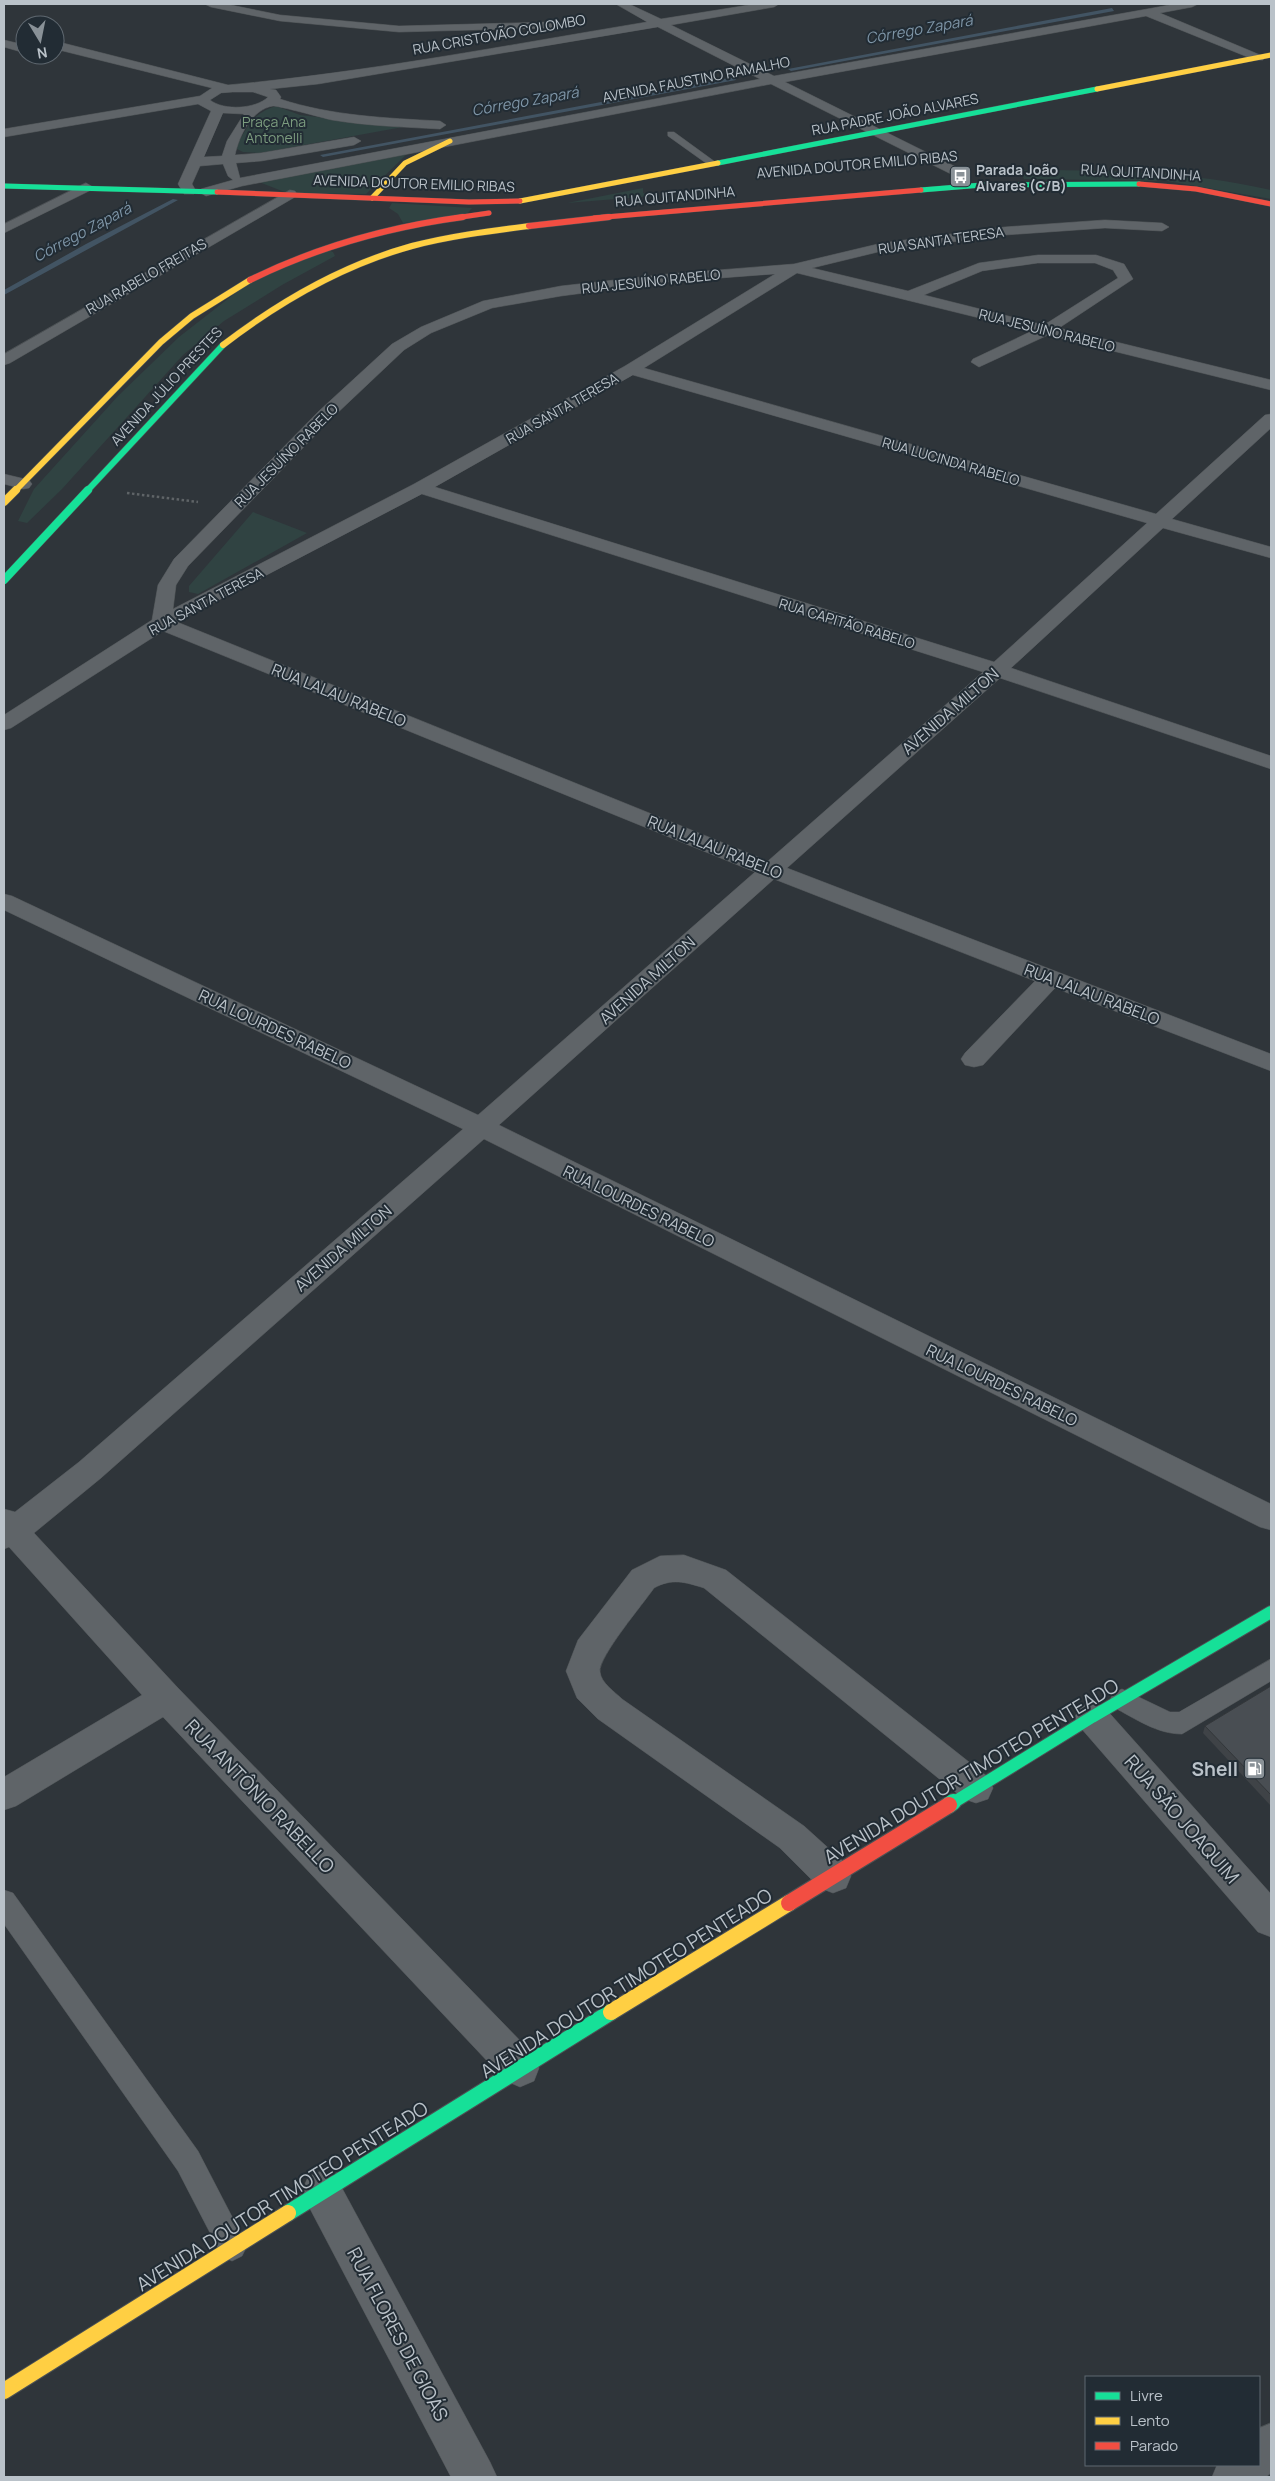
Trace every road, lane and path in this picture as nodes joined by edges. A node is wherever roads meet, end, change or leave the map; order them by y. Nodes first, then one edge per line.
1 (212, 4) edge
2 (621, 4) edge
3 (774, 4) edge
4 (1124, 4) edge
5 (1192, 4) edge
6 (674, 8) dead end
7 (1148, 12) junction
8 (646, 16) junction
9 (1036, 19) dead end
10 (593, 22) dead end
11 (660, 22) junction
12 (564, 24) dead end
13 (65, 47) edge
14 (1265, 56) edge
15 (65, 60) edge
16 (772, 66) dead end
17 (753, 70) junction
18 (733, 73) dead end
19 (318, 80) junction
20 (774, 80) junction
21 (235, 88) junction
22 (274, 99) junction
23 (209, 102) junction
24 (254, 108) junction
25 (878, 133) junction
26 (4, 134) edge
27 (671, 134) dead end
28 (384, 135) dead end
29 (365, 139) dead end
30 (450, 141) junction
31 (228, 161) junction
32 (195, 162) junction
33 (713, 164) junction
34 (956, 170) joint
35 (932, 172) dead end
36 (623, 180) junction
37 (240, 182) junction
38 (187, 185) junction
39 (4, 186) edge
40 (86, 187) junction
41 (631, 190) dead end
42 (206, 192) junction
43 (290, 194) junction
44 (372, 198) junction
45 (524, 201) junction
46 (1271, 204) edge
47 (562, 205) dead end
48 (539, 210) junction
49 (375, 221) dead end
50 (559, 221) junction
51 (1162, 227) dead end
52 (4, 228) edge
53 (335, 243) junction
54 (795, 268) junction
55 (910, 296) junction
56 (1046, 330) junction
57 (4, 360) edge
58 (979, 362) dead end
59 (630, 369) junction
60 (1271, 385) edge
61 (1271, 419) edge
62 (4, 479) edge
63 (23, 484) junction
64 (92, 488) junction
65 (420, 488) junction
66 (4, 502) edge
67 (235, 507) junction
68 (1159, 521) junction
69 (1271, 553) edge
70 (4, 580) edge
71 (161, 623) junction
72 (997, 670) junction
73 (4, 724) edge
74 (1271, 763) edge
75 (771, 870) junction
76 (4, 901) edge
77 (1051, 978) junction
78 (974, 1060) dead end
79 (1271, 1063) edge
80 (481, 1127) junction
81 (1271, 1518) edge
82 (7, 1529) edge
83 (1271, 1612) edge
84 (1271, 1669) edge
85 (166, 1698) junction
86 (1122, 1700) junction
87 (1092, 1717) junction
88 (976, 1788) junction
89 (4, 1795) edge
90 (833, 1876) junction
91 (4, 1902) edge
92 (1271, 1920) edge
93 (520, 2068) junction
94 (322, 2191) junction
95 (232, 2246) junction
96 (4, 2391) edge
97 (1271, 2446) edge
98 (1260, 2455) edge
99 (1247, 2466) edge
100 (475, 2477) edge
101 (1234, 2477) edge

1 - 12 street
2 - 8 street
3 - 11 street, RUA CRISTÓVÃO COLOMBO
4 - 7 street
4 - 9 street
5 - 7 street, AVENIDA FAUSTINO RAMALHO
6 - 8 street
7 - 14 street
7 - 20 street, AVENIDA FAUSTINO RAMALHO
8 - 10 street
8 - 11 street
11 - 17 street
11 - 19 street, RUA CRISTÓVÃO COLOMBO
13 - 21 street
14 - 25 main road, RUA PADRE JOÃO ALVARES
15 - 23 street
16 - 17 street, AVENIDA FAUSTINO RAMALHO
17 - 18 street, AVENIDA FAUSTINO RAMALHO
17 - 20 street
19 - 21 street, RUA CRISTÓVÃO COLOMBO
19 - 22 street, RUA CRISTÓVÃO COLOMBO
20 - 25 street
20 - 30 street, AVENIDA FAUSTINO RAMALHO
21 - 22 street
21 - 23 street
22 - 24 street, RUA CRISTÓVÃO COLOMBO
22 - 28 street
23 - 24 street, RUA CRISTÓVÃO COLOMBO
23 - 26 street
23 - 32 street
24 - 31 street
25 - 33 main road, RUA PADRE JOÃO ALVARES
25 - 34 street
27 - 33 lane
29 - 31 street
30 - 37 street, AVENIDA FAUSTINO RAMALHO
30 - 44 main road
31 - 32 street
31 - 37 street
32 - 38 street
33 - 36 main road, RUA PADRE JOÃO ALVARES
34 - 35 main road, AVENIDA DOUTOR EMILIO RIBAS
36 - 41 main road
36 - 45 main road, RUA PADRE JOÃO ALVARES
37 - 38 main road, AVENIDA DOUTOR EMILIO RIBAS
37 - 42 street, AVENIDA FAUSTINO RAMALHO
37 - 43 main road, AVENIDA DOUTOR EMILIO RIBAS
38 - 40 main road, AVENIDA DOUTOR EMILIO RIBAS
38 - 42 main road, AVENIDA DOUTOR EMILIO RIBAS
39 - 40 main road, AVENIDA DOUTOR EMILIO RIBAS
40 - 52 street
42 - 43 main road, AVENIDA DOUTOR EMILIO RIBAS
43 - 44 main road, AVENIDA DOUTOR EMILIO RIBAS
43 - 57 street, RUA RABELO FREITAS
44 - 45 main road, AVENIDA DOUTOR EMILIO RIBAS
45 - 48 main road, AVENIDA DOUTOR EMILIO RIBAS
46 - 50 main road, RUA QUITANDINHA
47 - 48 main road, AVENIDA DOUTOR EMILIO RIBAS
48 - 50 main road, AVENIDA DOUTOR EMILIO RIBAS
48 - 53 main road, AVENIDA JÚLIO PRESTES
49 - 53 main road
50 - 64 main road, AVENIDA JÚLIO PRESTES
51 - 54 street, RUA SANTA TERESA
53 - 63 main road, AVENIDA JÚLIO PRESTES
54 - 55 street, RUA JESUÍNO RABELO
54 - 59 street, RUA SANTA TERESA
54 - 67 street, RUA JESUÍNO RABELO
55 - 56 street, RUA JESUÍNO RABELO
55 - 56 street
56 - 58 street
56 - 60 street, RUA JESUÍNO RABELO
59 - 65 street, RUA SANTA TERESA
59 - 68 street, RUA LUCINDA RABELO
61 - 68 street, AVENIDA MILTON
62 - 63 street
63 - 66 main road, AVENIDA JÚLIO PRESTES
64 - 67 path
64 - 70 main road, AVENIDA JÚLIO PRESTES
65 - 71 street, RUA SANTA TERESA
65 - 72 street, RUA CAPITÃO RABELO
67 - 71 street, RUA JESUÍNO RABELO
68 - 69 street, RUA LUCINDA RABELO
68 - 72 street, AVENIDA MILTON
71 - 73 street, RUA SANTA TERESA
71 - 75 street, RUA LALAU RABELO
72 - 74 street, RUA CAPITÃO RABELO
72 - 75 street, AVENIDA MILTON
75 - 77 street, RUA LALAU RABELO
75 - 80 street, AVENIDA MILTON
76 - 80 street, RUA LOURDES RABELO
77 - 78 street
77 - 79 street, RUA LALAU RABELO
80 - 81 street, RUA LOURDES RABELO
80 - 82 street, AVENIDA MILTON
82 - 85 street, RUA ANTÔNIO RABELLO
83 - 86 main road, AVENIDA DOUTOR TIMOTEO PENTEADO
84 - 86 lane
85 - 89 street
85 - 93 street, RUA ANTÔNIO RABELLO
86 - 87 main road, AVENIDA DOUTOR TIMOTEO PENTEADO
87 - 88 main road, AVENIDA DOUTOR TIMOTEO PENTEADO
87 - 92 street, RUA SÃO JOAQUIM
88 - 90 main road, AVENIDA DOUTOR TIMOTEO PENTEADO
88 - 90 street
90 - 93 main road, AVENIDA DOUTOR TIMOTEO PENTEADO
91 - 95 lane
93 - 94 main road, AVENIDA DOUTOR TIMOTEO PENTEADO
94 - 95 main road, AVENIDA DOUTOR TIMOTEO PENTEADO
94 - 100 street, RUA FLORES DE GIOÁS
95 - 96 main road, AVENIDA DOUTOR TIMOTEO PENTEADO
97 - 98 street
99 - 101 street

